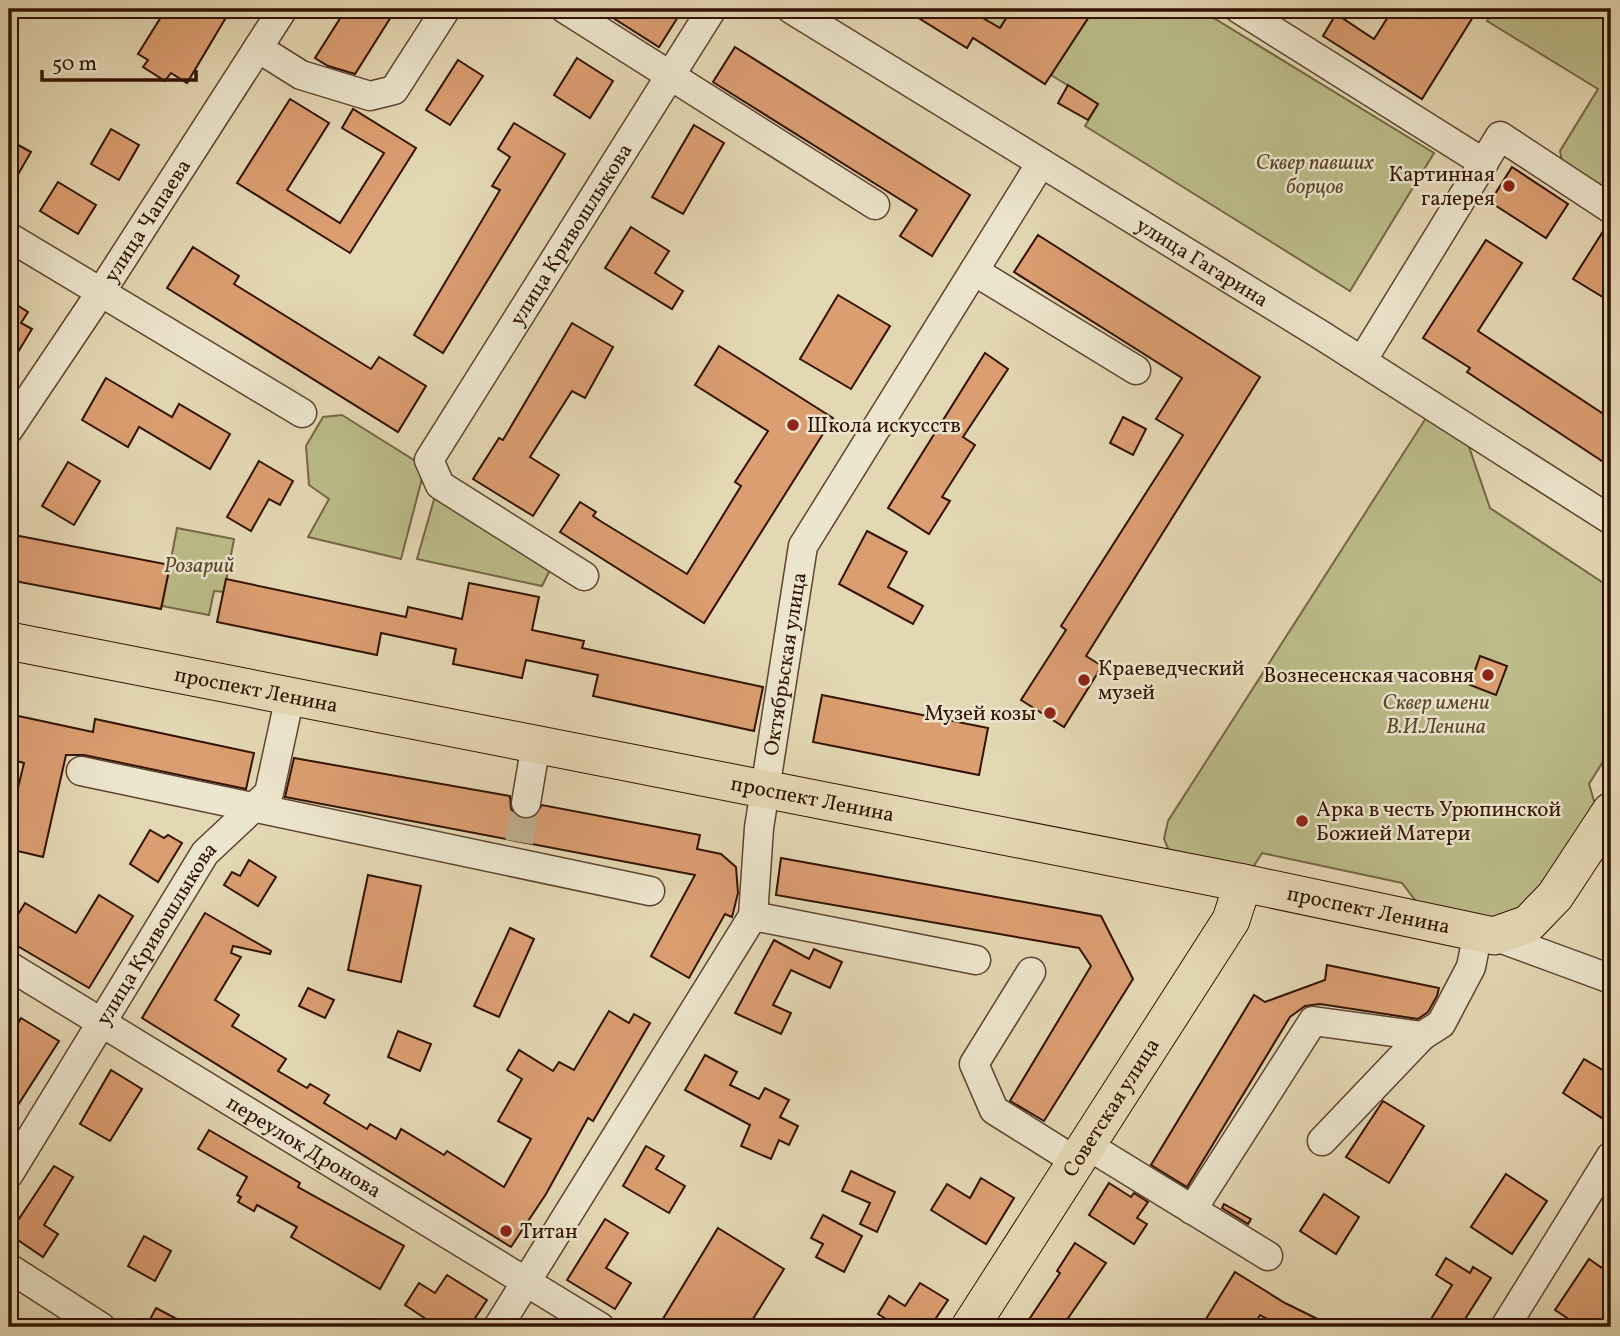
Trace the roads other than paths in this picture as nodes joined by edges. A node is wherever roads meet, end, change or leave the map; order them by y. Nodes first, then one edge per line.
1 (283, 9) edge
2 (446, 9) edge
3 (565, 9) edge
4 (712, 9) edge
5 (790, 9) edge
6 (1240, 9) edge
7 (258, 48) junction
8 (671, 75) junction
9 (1041, 163) junction
10 (1484, 163) junction
11 (875, 205) dead end
12 (1611, 209) edge
13 (9, 237) edge
14 (974, 271) junction
15 (101, 292) junction
16 (1362, 361) junction
17 (1136, 370) dead end
18 (302, 413) dead end
19 (9, 429) edge
20 (1611, 520) edge
21 (584, 576) dead end
22 (9, 641) edge
23 (289, 696) junction
24 (536, 744) junction
25 (81, 771) dead end
26 (765, 790) junction
27 (526, 803) tunnel mouth
28 (251, 809) junction
29 (1611, 811) edge
30 (1243, 883) junction
31 (650, 891) dead end
32 (753, 916) junction
33 (1486, 934) junction
34 (976, 960) dead end
35 (9, 967) edge
36 (1031, 972) dead end
37 (1611, 979) edge
38 (102, 1022) junction
39 (1422, 1036) junction
40 (1322, 1141) dead end
41 (1082, 1154) junction
42 (1611, 1156) edge
43 (9, 1174) edge
44 (1192, 1210) junction
45 (1268, 1256) dead end
46 (9, 1268) edge
47 (527, 1282) junction
48 (101, 1327) edge
49 (498, 1327) edge
50 (600, 1327) edge
51 (970, 1327) edge
52 (1504, 1327) edge

1 - 7 street, улица Чапаева
2 - 7 street
3 - 8 street
4 - 8 street, улица Кривошлыкова
5 - 9 street, улица Гагарина
6 - 10 street
7 - 15 street, улица Чапаева
8 - 11 street
8 - 21 street, улица Кривошлыкова
9 - 14 street, Октябрьская улица
9 - 16 street, улица Гагарина
10 - 12 street
10 - 16 street
13 - 15 street
14 - 17 street
14 - 26 street, Октябрьская улица
15 - 18 street
15 - 19 street, улица Чапаева
16 - 20 street, улица Гагарина
22 - 23 main road, проспект Ленина
23 - 24 main road, проспект Ленина
23 - 28 street, улица Кривошлыкова
24 - 26 main road, проспект Ленина
24 - 27 street
25 - 28 street
26 - 30 main road, проспект Ленина
26 - 32 street, Октябрьская улица
28 - 31 street
28 - 38 street, улица Кривошлыкова
29 - 33 main road
30 - 33 main road, проспект Ленина
30 - 41 main road, Советская улица
32 - 34 street
32 - 47 street, Октябрьская улица
33 - 37 street, проспект Ленина
33 - 39 street
35 - 38 street, переулок Дронова
36 - 41 street
38 - 43 street, улица Кривошлыкова
38 - 47 street, переулок Дронова
39 - 40 street
39 - 44 street
41 - 44 street
41 - 51 main road, Советская улица
42 - 52 street
44 - 45 street
46 - 48 street
47 - 49 street, Октябрьская улица
47 - 50 street, переулок Дронова

